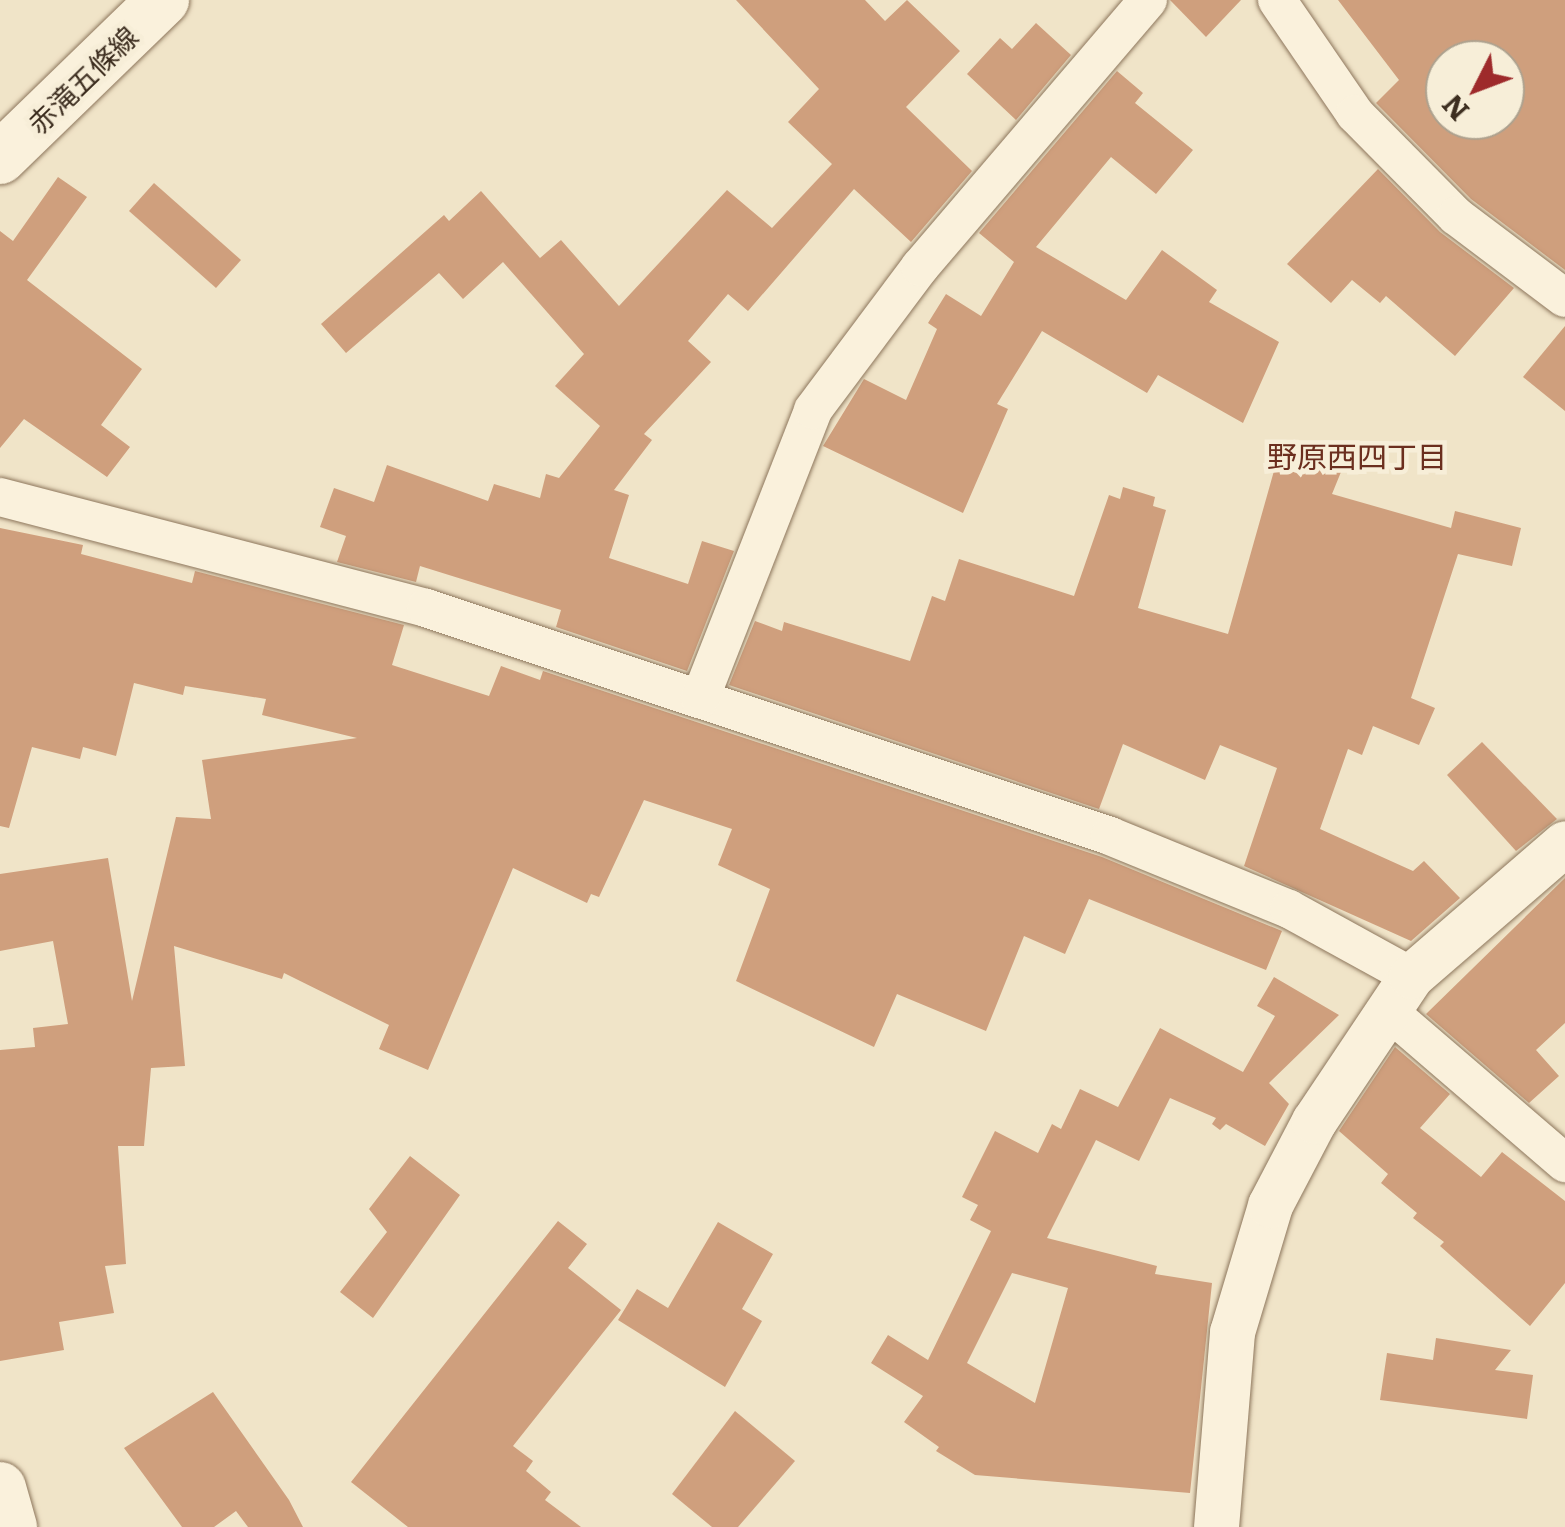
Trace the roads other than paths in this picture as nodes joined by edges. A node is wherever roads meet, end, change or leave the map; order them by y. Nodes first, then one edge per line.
1 (163, 0) edge
2 (1148, 0) edge
3 (1277, 0) edge
4 (0, 158) edge
5 (1565, 298) edge
6 (0, 497) edge
7 (700, 698) junction
8 (1565, 843) edge
9 (1399, 993) junction
10 (1565, 1163) edge
11 (0, 1488) edge
12 (11, 1527) edge
13 (1216, 1527) edge

1 - 4 main road, 赤滝五條線
2 - 7 street
3 - 5 street
6 - 7 street
7 - 9 street
8 - 9 street
9 - 10 street
9 - 13 street
11 - 12 main road

